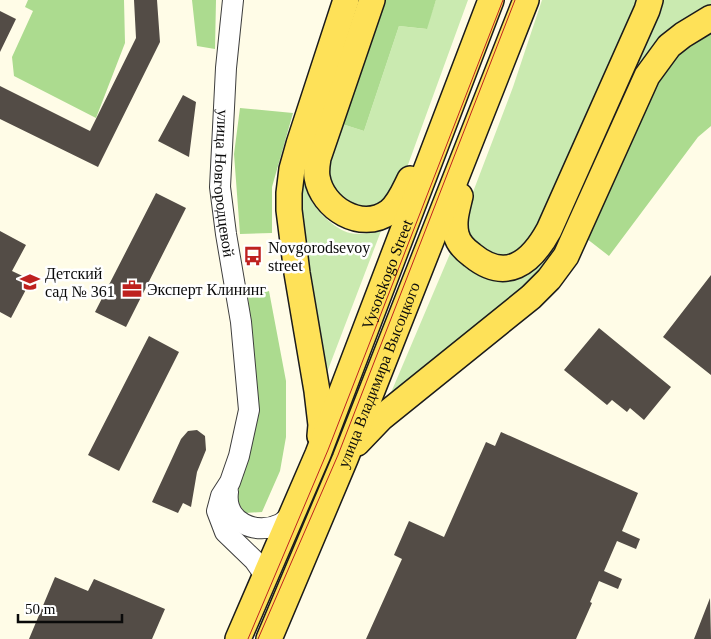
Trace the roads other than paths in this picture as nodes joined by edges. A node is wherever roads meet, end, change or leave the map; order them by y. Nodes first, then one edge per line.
1 (233, 0) edge
2 (346, 0) edge
3 (372, 0) edge
4 (491, 0) edge
5 (526, 0) edge
6 (650, 0) edge
7 (711, 18) edge
8 (453, 98) junction
9 (470, 145) junction
10 (318, 454) junction
11 (345, 459) junction
12 (230, 482) junction
13 (295, 508) junction
14 (266, 576) junction
15 (238, 639) edge
16 (269, 639) edge

1 - 12 street, улица Новгородцевой
2 - 10 main road
3 - 8 main road
4 - 8 main road
5 - 9 main road, улица Владимира Высоцкого
6 - 9 main road
7 - 11 main road
8 - 10 main road, Vysotskogo Street
9 - 11 main road, улица Владимира Высоцкого
10 - 13 main road, улица Владимира Высоцкого
11 - 16 main road, улица Владимира Высоцкого
12 - 13 street, улица Новгородцевой
12 - 14 street, улица Новгородцевой
13 - 14 main road, улица Владимира Высоцкого
14 - 15 main road, улица Владимира Высоцкого

